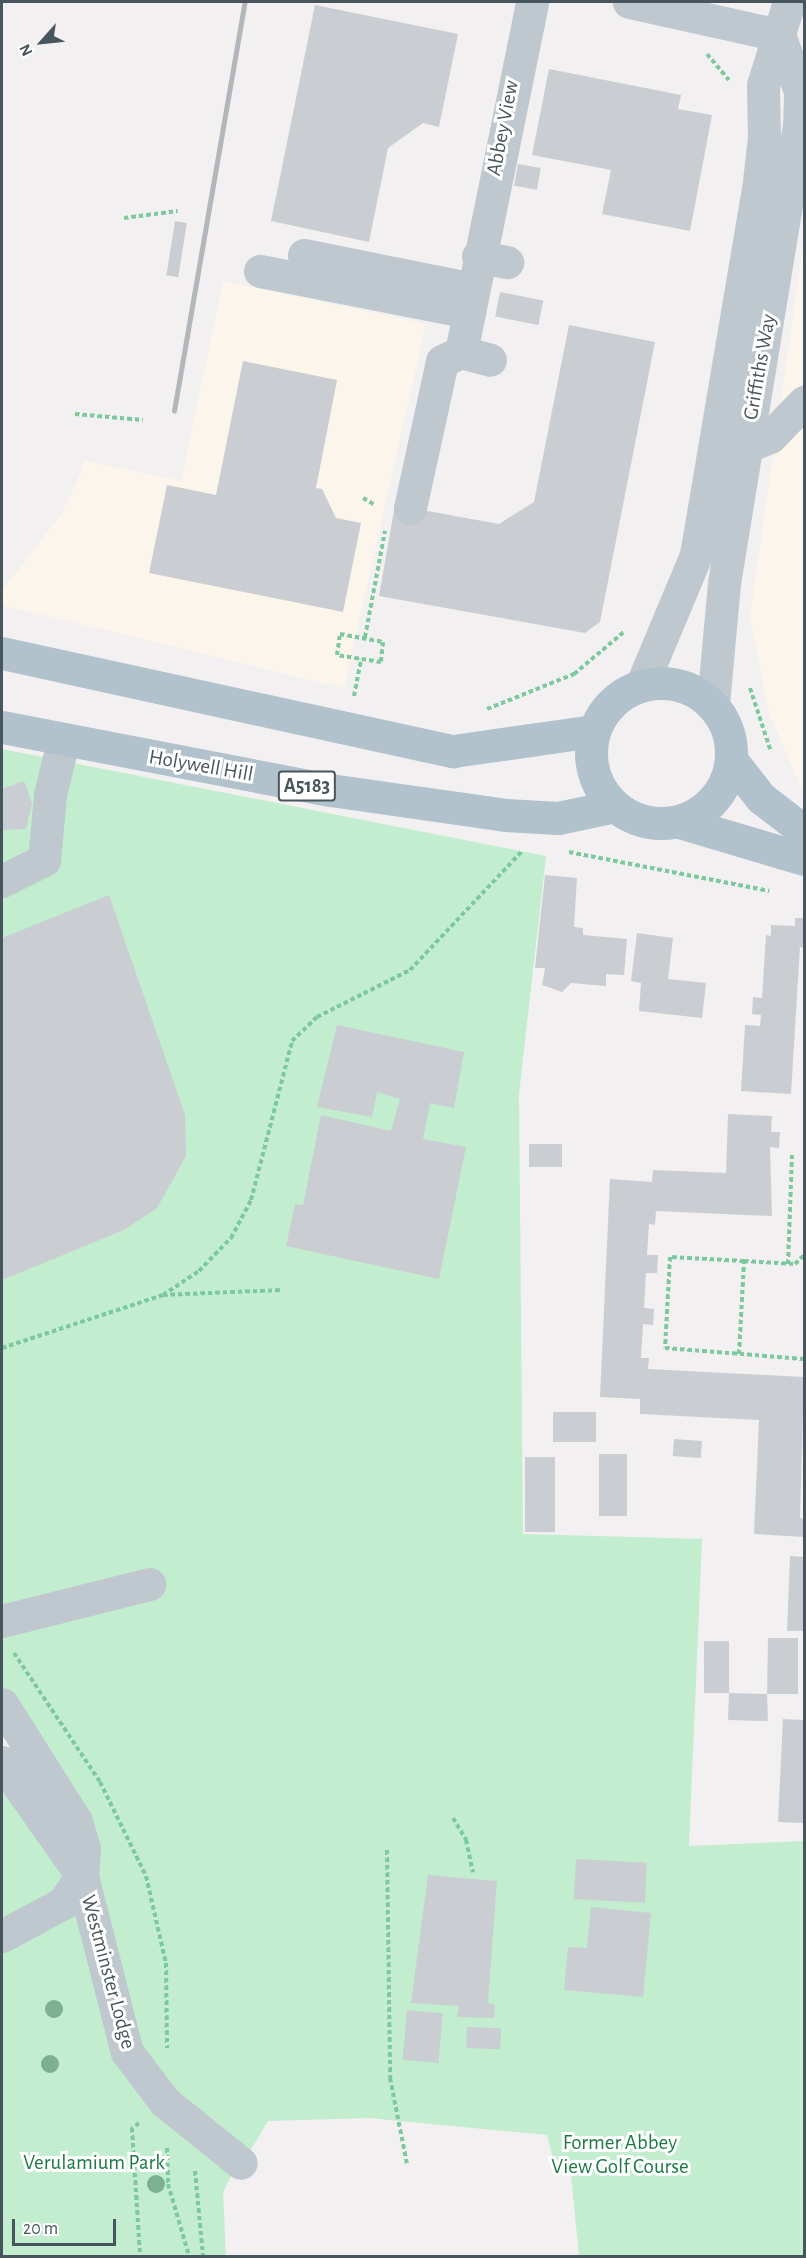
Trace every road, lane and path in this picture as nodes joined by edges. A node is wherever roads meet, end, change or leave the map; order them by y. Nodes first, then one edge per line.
1 (532, 2) edge
2 (629, 2) edge
3 (789, 2) edge
4 (690, 8) edge
5 (778, 35) junction
6 (705, 59) dead end
7 (733, 85) dead end
8 (178, 212) dead end
9 (124, 218) dead end
10 (304, 255) dead end
11 (260, 271) dead end
12 (470, 301) junction
13 (804, 402) edge
14 (75, 414) dead end
15 (143, 420) dead end
16 (746, 447) junction
17 (363, 498) dead end
18 (392, 513) junction
19 (633, 623) dead end
20 (365, 637) junction
21 (2, 653) edge
22 (361, 658) junction
23 (746, 676) dead end
24 (642, 684) junction
25 (342, 696) dead end
26 (353, 699) junction
27 (363, 701) dead end
28 (713, 704) junction
29 (475, 714) dead end
30 (2, 727) edge
31 (594, 730) junction
32 (63, 741) junction
33 (773, 760) dead end
34 (732, 761) junction
35 (615, 806) junction
36 (679, 822) junction
37 (804, 831) edge
38 (525, 844) dead end
39 (562, 850) dead end
40 (804, 859) edge
41 (2, 881) edge
42 (769, 891) dead end
43 (792, 1155) dead end
44 (804, 1255) edge
45 (744, 1261) junction
46 (788, 1264) junction
47 (282, 1290) dead end
48 (163, 1295) junction
49 (2, 1348) edge
50 (740, 1354) junction
51 (804, 1359) edge
52 (150, 1584) dead end
53 (2, 1622) edge
54 (2, 1704) edge
55 (2, 1762) edge
56 (453, 1818) dead end
57 (387, 1850) dead end
58 (473, 1872) dead end
59 (82, 1876) junction
60 (2, 1936) edge
61 (165, 2102) junction
62 (192, 2124) junction
63 (241, 2163) dead end
64 (407, 2164) dead end
65 (140, 2256) edge
66 (189, 2256) edge
67 (203, 2256) edge

1 - 12 street, Abbey View
2 - 4 street
3 - 5 street, Griffiths Way
4 - 5 street
5 - 16 street, Griffiths Way
5 - 24 street, Griffiths Way
6 - 7 path
8 - 9 path
10 - 12 street
11 - 12 street
12 - 18 street, Abbey View
13 - 16 street
14 - 15 path
16 - 28 street, Griffiths Way
17 - 18 path
18 - 20 path
19 - 29 path
20 - 22 path
20 - 22 path
21 - 31 main road
22 - 26 path
23 - 33 path
24 - 28 main road
24 - 31 main road
25 - 26 path
26 - 27 path
28 - 34 main road
30 - 32 main road, Holywell Hill / A5183
31 - 35 main road
32 - 35 main road, Holywell Hill / A5183
32 - 41 street
34 - 36 main road
34 - 37 main road
35 - 36 main road
36 - 40 main road
38 - 48 path
39 - 42 path
43 - 46 path
44 - 46 path
45 - 46 path
45 - 50 path
45 - 50 path
47 - 48 path
48 - 49 path
50 - 51 path
52 - 53 street
54 - 59 street, Westminster Lodge
55 - 59 street, Westminster Lodge
56 - 58 path
57 - 64 path
59 - 60 street
59 - 61 street, Westminster Lodge
61 - 62 street, Westminster Lodge
61 - 65 path
61 - 66 path
62 - 63 street, Westminster Lodge
62 - 67 path

